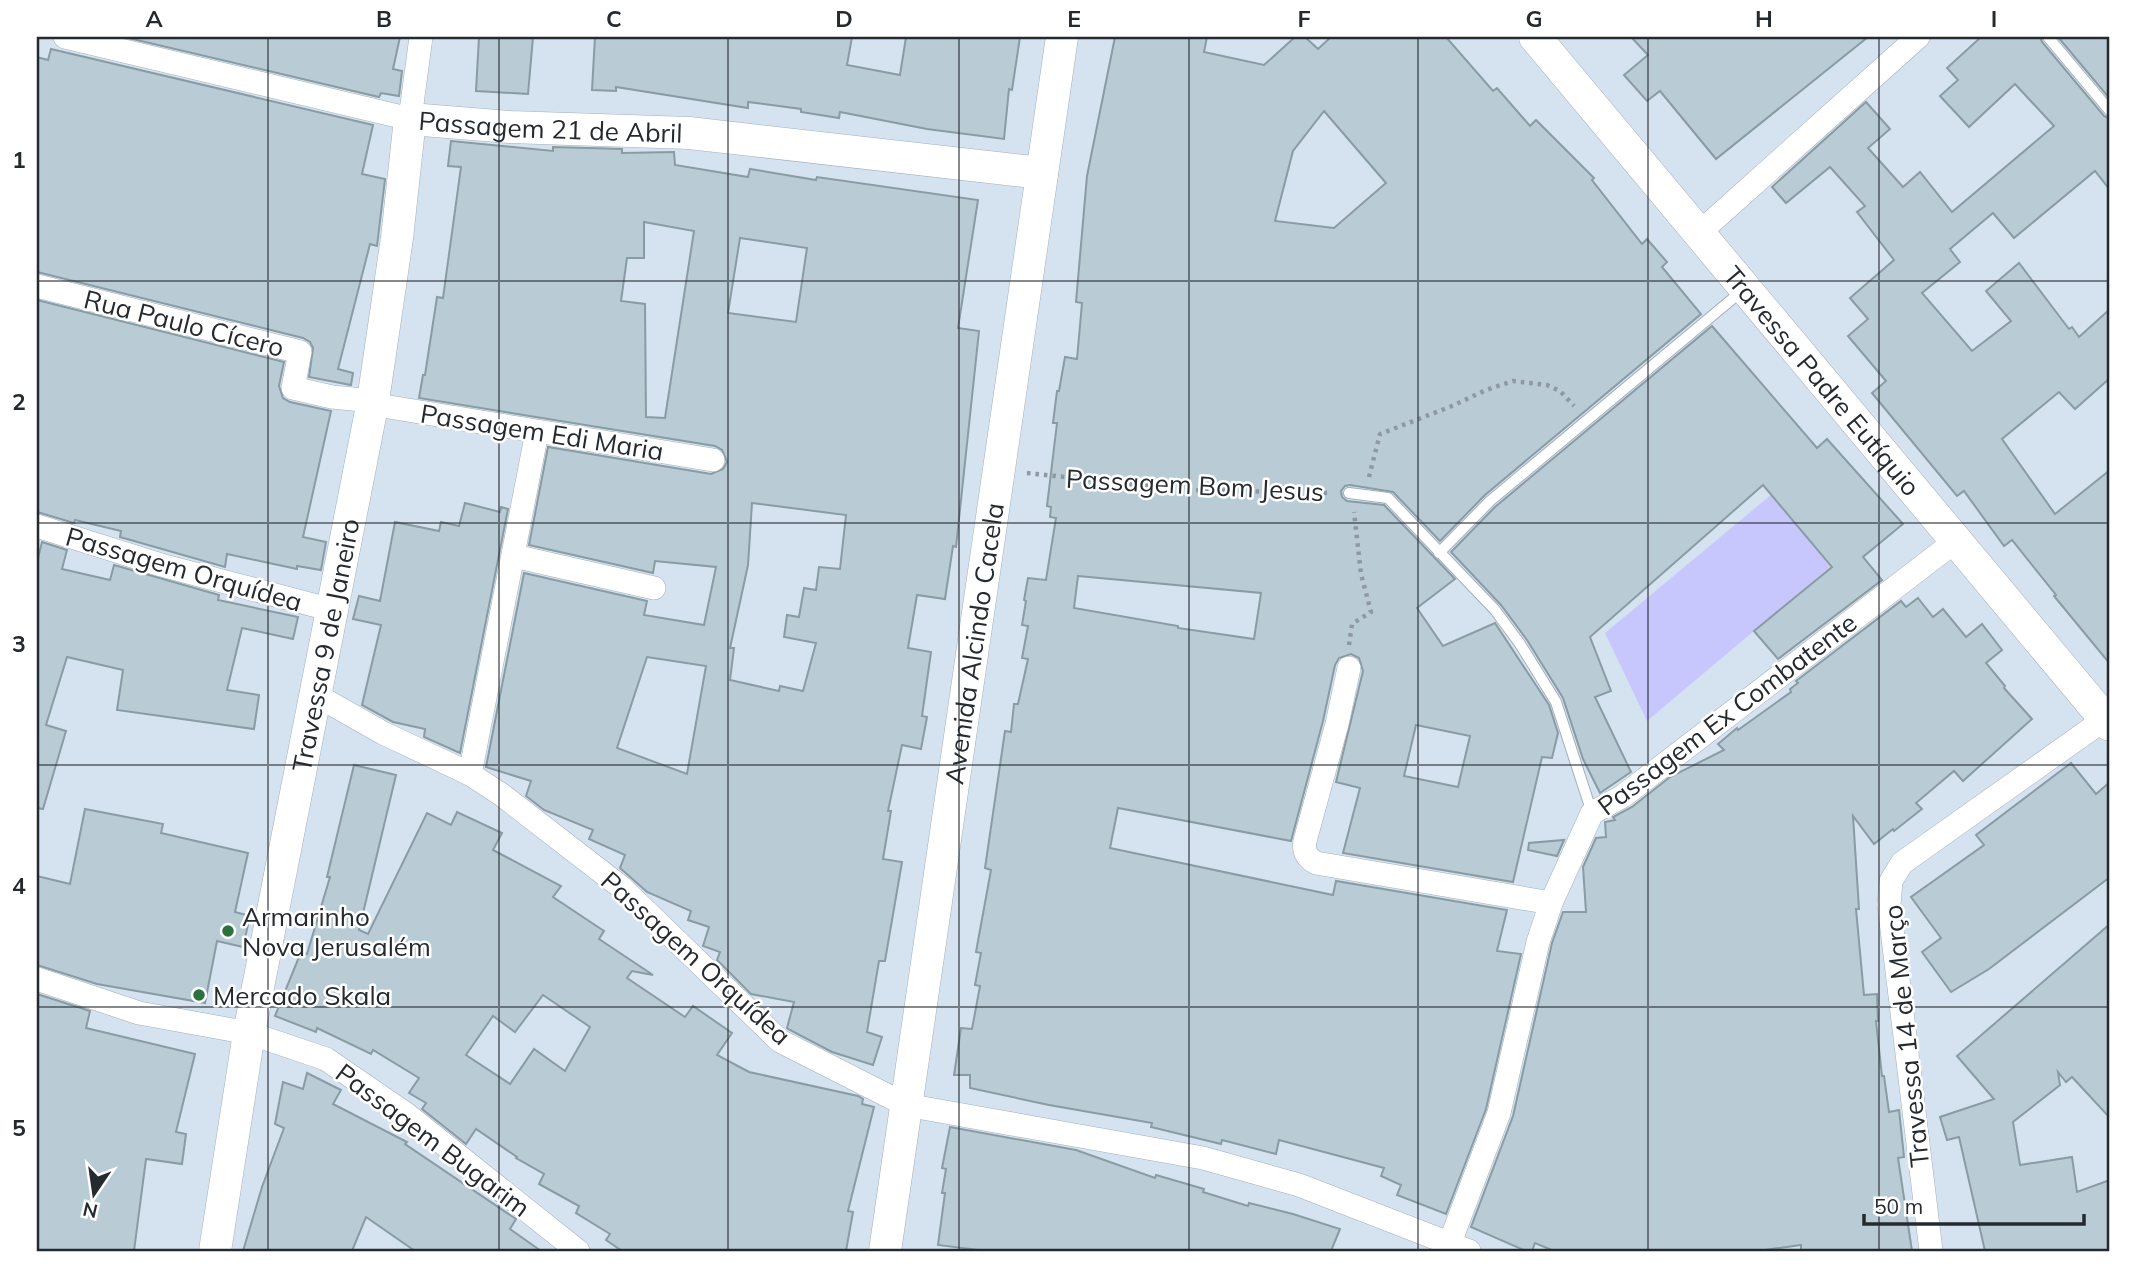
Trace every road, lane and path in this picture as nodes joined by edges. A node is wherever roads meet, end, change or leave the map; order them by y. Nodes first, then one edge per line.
1 (65, 37) edge
2 (421, 37) edge
3 (1062, 37) edge
4 (1535, 37) edge
5 (1918, 37) edge
6 (2048, 37) edge
7 (2110, 111) edge
8 (410, 119) junction
9 (1042, 173) junction
10 (1699, 233) junction
11 (37, 285) edge
12 (1745, 288) junction
13 (372, 402) junction
14 (1587, 419) junction
15 (537, 432) junction
16 (713, 460) dead end
17 (998, 470) junction
18 (1349, 493) junction
19 (1365, 494) junction
20 (37, 526) edge
21 (1957, 540) junction
22 (1439, 553) junction
23 (513, 556) junction
24 (654, 588) dead end
25 (332, 610) junction
26 (1349, 668) joint
27 (316, 695) junction
28 (2108, 722) edge
29 (470, 774) junction
30 (1592, 813) junction
31 (1550, 903) junction
32 (37, 979) edge
33 (249, 1033) junction
34 (906, 1105) junction
35 (1459, 1248) edge
36 (215, 1251) edge
37 (578, 1251) edge
38 (885, 1251) edge
39 (1931, 1251) edge

1 - 8 street, Passagem 21 de Abril
2 - 8 street, Travessa 9 de Janeiro
3 - 9 main road, Avenida Alcindo Cacela
4 - 10 main road, Travessa Padre Eutíquio
5 - 10 street
6 - 7 lane
8 - 9 main road, Passagem 21 de Abril
8 - 13 main road, Travessa 9 de Janeiro
9 - 17 main road, Avenida Alcindo Cacela
10 - 12 main road, Travessa Padre Eutíquio
11 - 13 street, Rua Paulo Cícero
12 - 14 lane
12 - 21 main road, Travessa Padre Eutíquio
13 - 15 street, Passagem Edi Maria
13 - 25 main road, Travessa 9 de Janeiro
14 - 19 path
14 - 22 lane
15 - 16 street, Passagem Edi Maria
15 - 23 street
17 - 18 path, Passagem Bom Jesus
17 - 34 main road, Avenida Alcindo Cacela
18 - 19 lane
18 - 26 path, Passagem Bom Jesus
19 - 22 lane
20 - 25 street, Passagem Orquídea
21 - 28 main road, Travessa Padre Eutíquio
21 - 30 street, Passagem Ex Combatente
22 - 30 lane
23 - 24 street
23 - 29 street
25 - 27 main road, Travessa 9 de Janeiro
26 - 31 street
27 - 29 street, Passagem Orquídea
27 - 33 main road, Travessa 9 de Janeiro
28 - 39 street, Travessa 14 de Março
29 - 34 street, Passagem Orquídea
30 - 31 street, Passagem Ex Combatente
31 - 35 street, Passagem Ex Combatente
32 - 33 street, Passagem Bugarim
33 - 36 main road, Travessa 9 de Janeiro
33 - 37 street, Passagem Bugarim
34 - 35 street, Passagem Orquídea
34 - 38 main road, Avenida Alcindo Cacela

